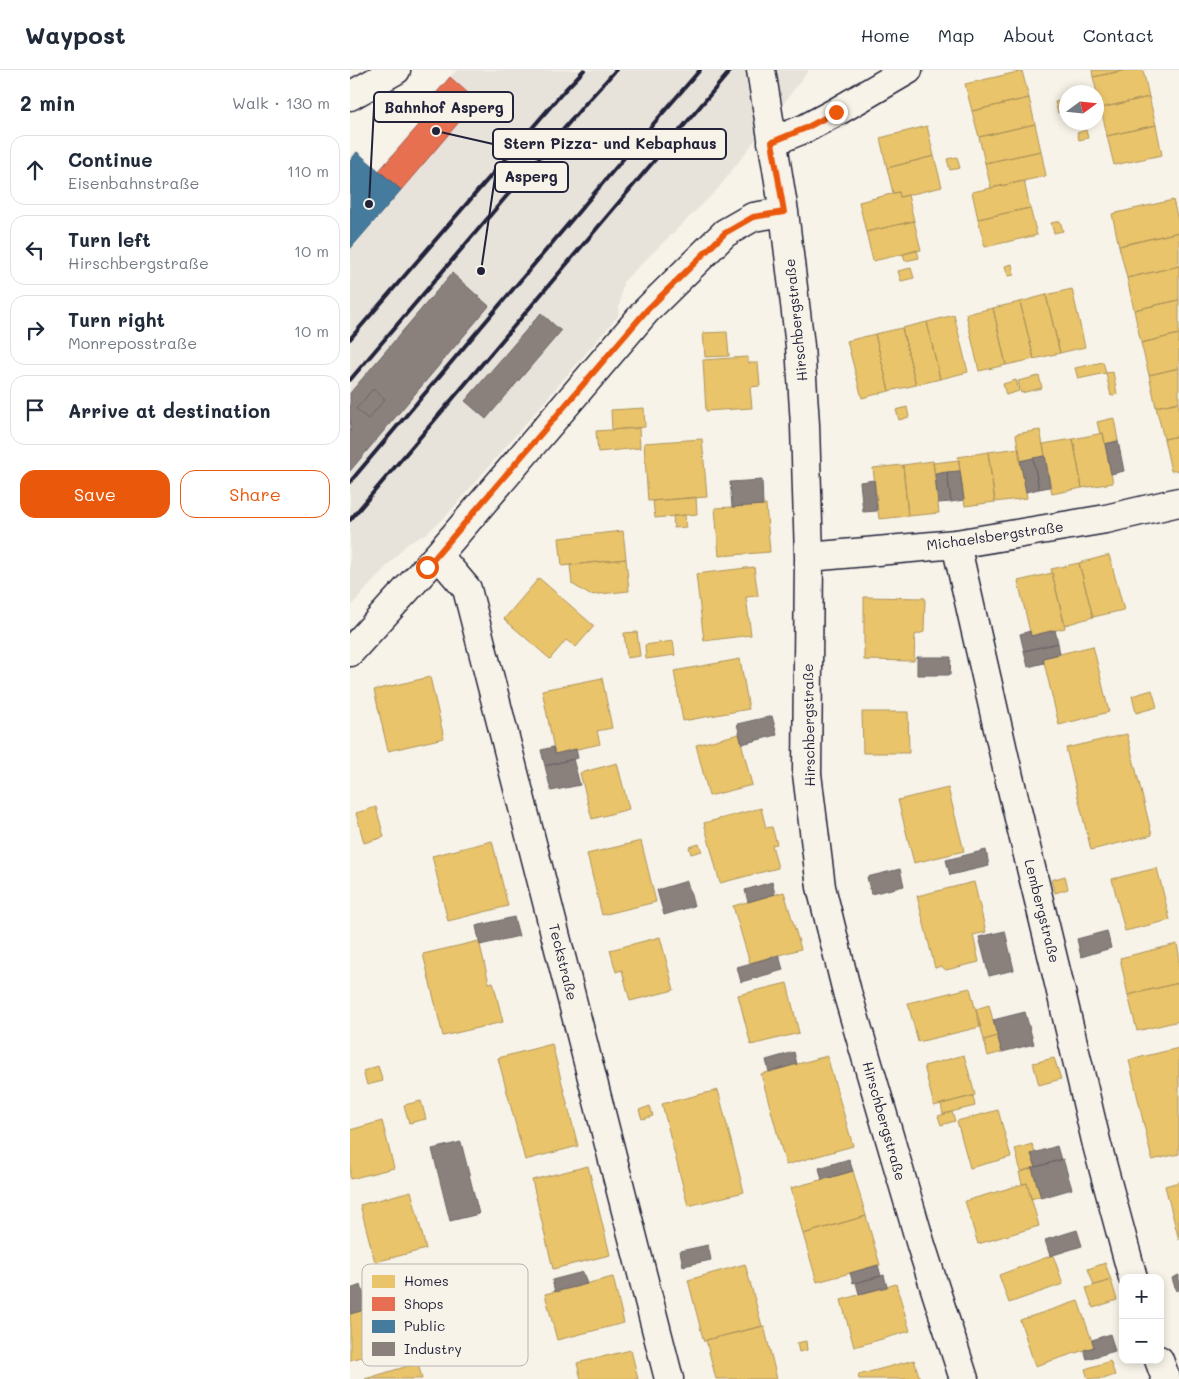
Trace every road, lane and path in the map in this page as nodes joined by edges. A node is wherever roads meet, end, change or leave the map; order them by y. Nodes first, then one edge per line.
1 (396, 70) edge
2 (761, 70) edge
3 (908, 70) edge
4 (350, 96) edge
5 (772, 142) junction
6 (784, 212) junction
7 (1179, 502) edge
8 (956, 544) junction
9 (438, 555) junction
10 (809, 557) junction
11 (350, 652) edge
12 (1132, 1274) edge
13 (1161, 1364) edge
14 (669, 1379) edge
15 (964, 1379) edge
16 (1166, 1379) edge

1 - 4 street
2 - 5 street, Hirschbergstraße
3 - 5 street
5 - 6 street, Hirschbergstraße
6 - 9 street
6 - 10 street, Hirschbergstraße
7 - 8 street, Michaelsbergstraße
8 - 10 street, Michaelsbergstraße
8 - 12 street, Lembergstraße
9 - 11 street
9 - 14 street, Teckstraße
10 - 15 street, Hirschbergstraße
13 - 16 street

